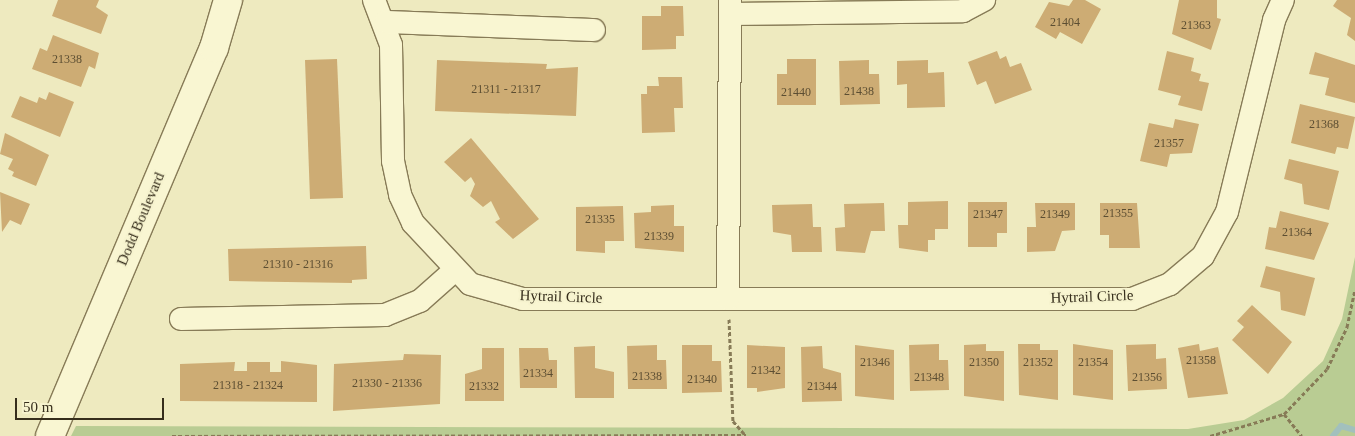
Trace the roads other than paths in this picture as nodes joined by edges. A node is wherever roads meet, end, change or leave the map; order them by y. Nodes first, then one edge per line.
1 (228, 0) edge
2 (374, 0) edge
3 (984, 0) edge
4 (1284, 0) edge
5 (730, 7) edge
6 (386, 22) junction
7 (594, 30) dead end
8 (455, 270) junction
9 (728, 299) junction
10 (181, 319) dead end
11 (50, 436) edge

1 - 11 main road, Dodd Boulevard
2 - 6 street, Hytrail Circle
3 - 5 street
4 - 9 street, Hytrail Circle
5 - 9 street
6 - 7 street
6 - 8 street, Hytrail Circle
8 - 9 street, Hytrail Circle
8 - 10 street

